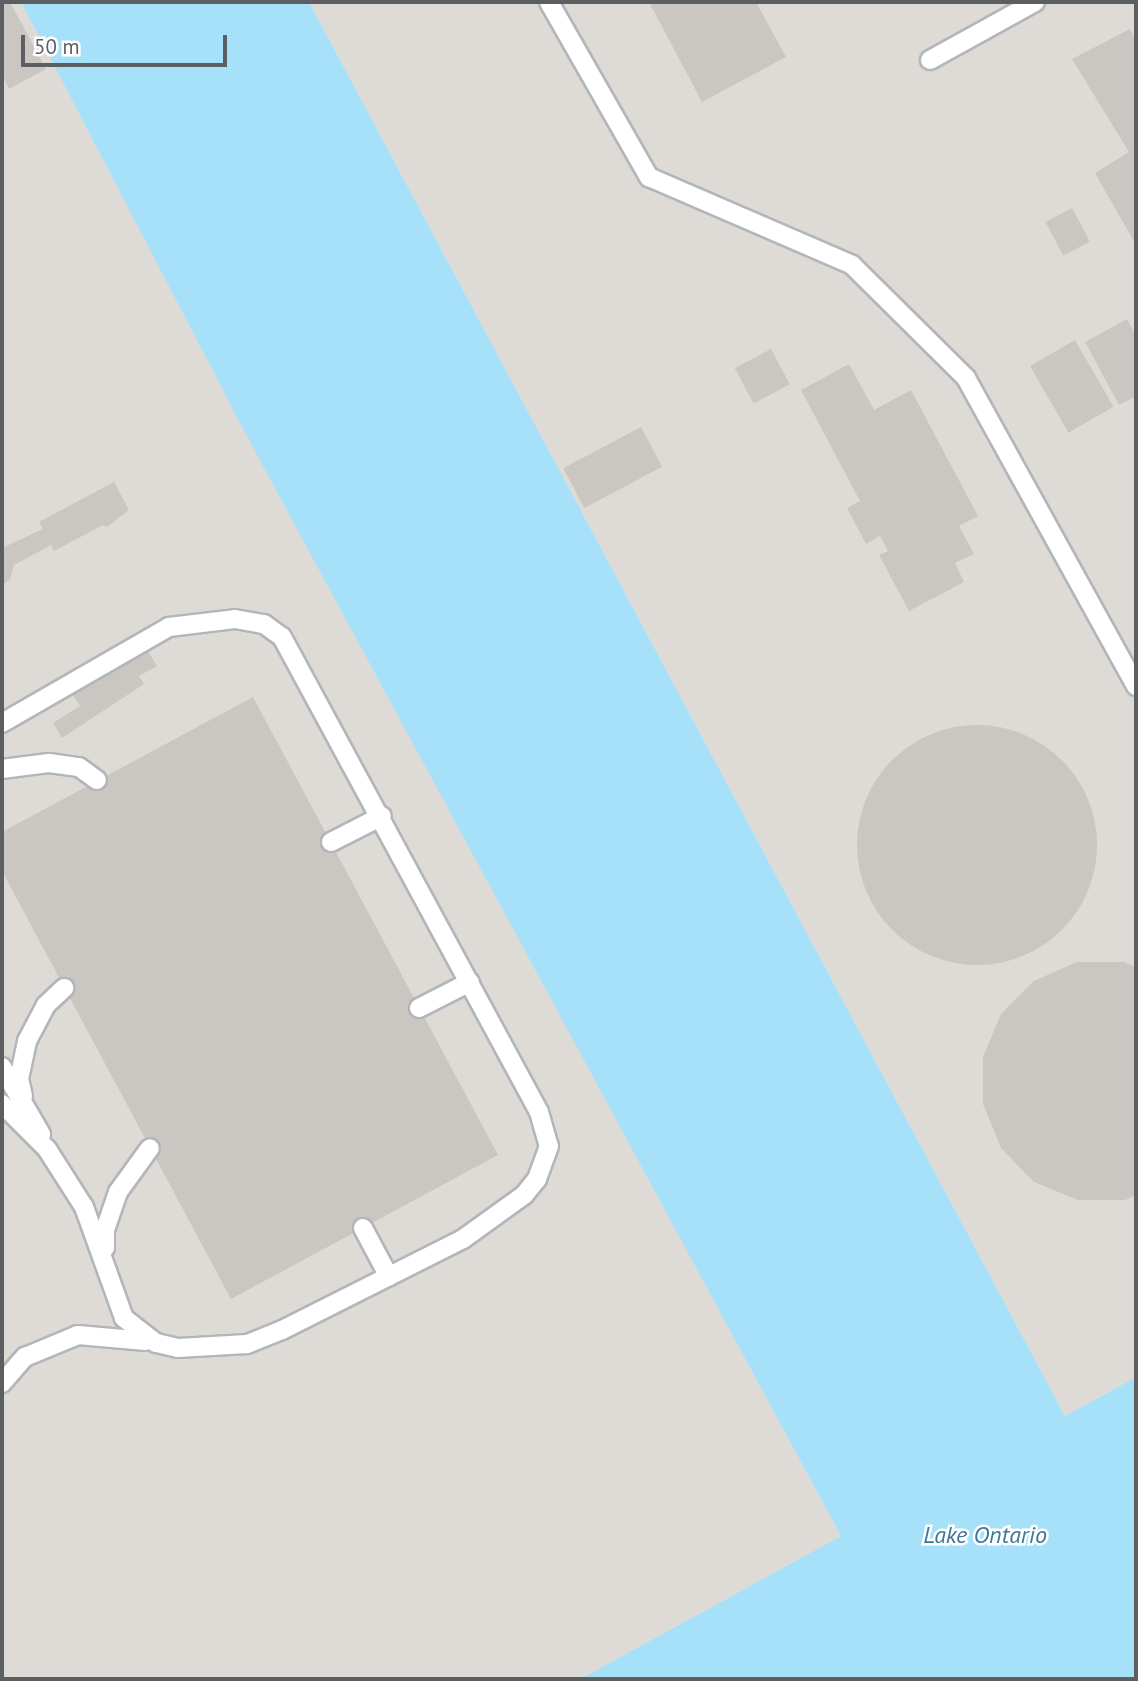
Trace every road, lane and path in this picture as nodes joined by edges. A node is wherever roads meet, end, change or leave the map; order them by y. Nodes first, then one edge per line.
1 (549, 2) edge
2 (1035, 2) edge
3 (929, 60) dead end
4 (1136, 686) edge
5 (2, 723) edge
6 (2, 769) edge
7 (97, 780) dead end
8 (382, 816) junction
9 (331, 842) dead end
10 (470, 982) junction
11 (64, 988) dead end
12 (419, 1008) dead end
13 (2, 1067) edge
14 (2, 1104) edge
15 (27, 1110) junction
16 (150, 1148) dead end
17 (72, 1186) junction
18 (363, 1228) dead end
19 (389, 1277) junction
20 (109, 1280) junction
21 (156, 1343) junction
22 (2, 1383) edge

1 - 4 lane
2 - 3 lane
5 - 8 lane
6 - 7 lane
8 - 9 lane
8 - 10 lane
10 - 12 lane
10 - 19 lane
11 - 15 lane
13 - 15 lane
14 - 17 lane
15 - 17 lane
16 - 20 lane
17 - 20 lane
18 - 19 lane
19 - 21 lane
20 - 21 lane
21 - 22 lane

